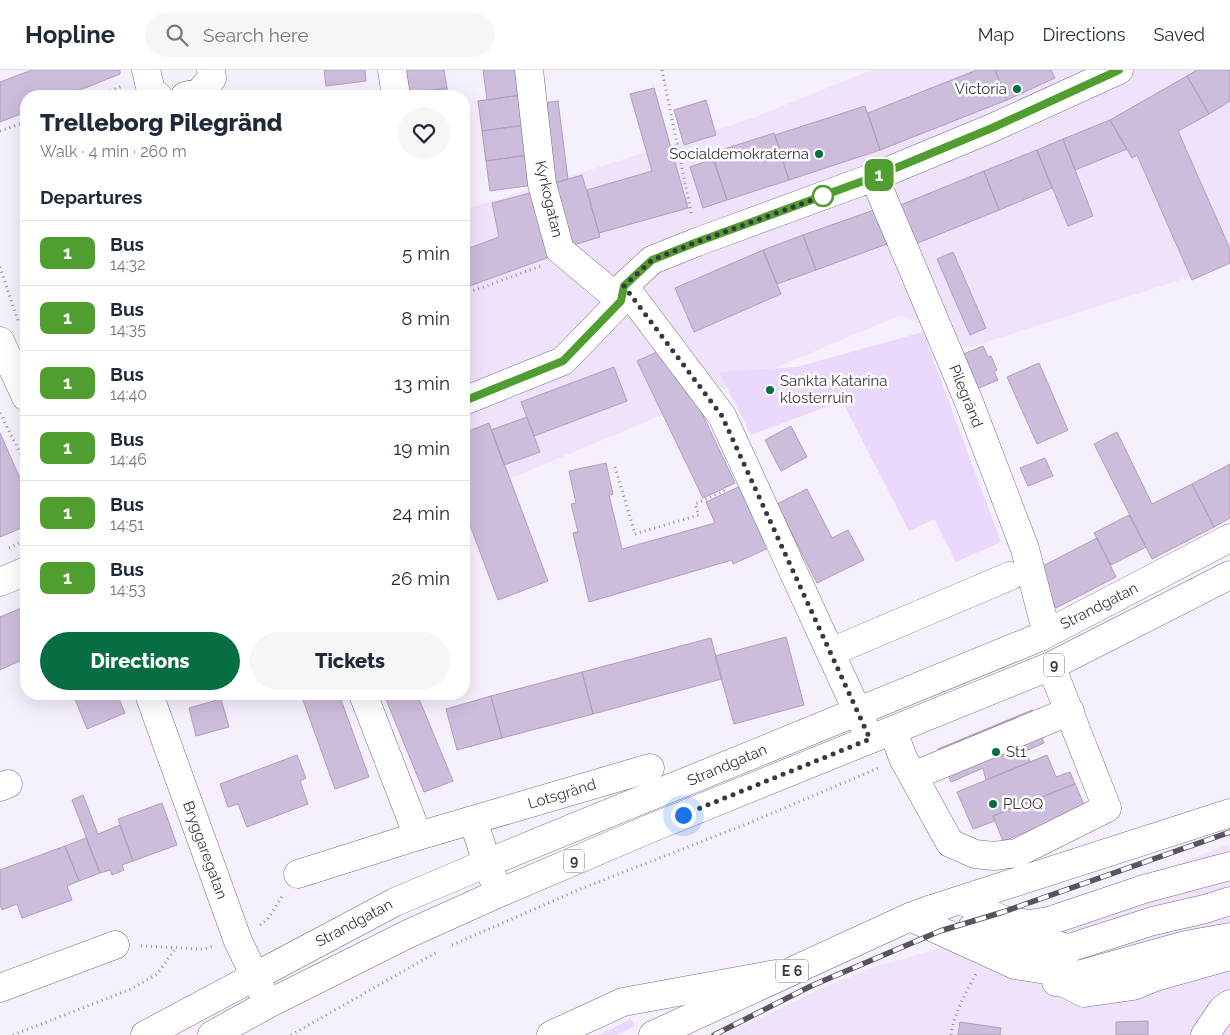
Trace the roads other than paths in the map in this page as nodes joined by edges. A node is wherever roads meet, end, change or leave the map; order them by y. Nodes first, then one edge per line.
1 (210, 70) edge
2 (392, 70) edge
3 (529, 70) edge
4 (1119, 70) edge
5 (136, 78) edge
6 (150, 90) edge
7 (202, 90) edge
8 (395, 90) edge
9 (874, 177) junction
10 (622, 294) junction
11 (10, 333) edge
12 (20, 373) edge
13 (470, 399) edge
14 (1230, 538) edge
15 (20, 574) edge
16 (1230, 575) edge
17 (1010, 576) dead end
18 (0, 582) edge
19 (1043, 619) dead end
20 (831, 652) junction
21 (1051, 666) junction
22 (151, 700) edge
23 (365, 700) edge
24 (858, 711) junction
25 (1070, 711) junction
26 (882, 735) junction
27 (650, 768) dead end
28 (913, 776) junction
29 (1225, 804) edge
30 (473, 820) junction
31 (418, 836) junction
32 (487, 863) junction
33 (1230, 866) edge
34 (298, 874) dead end
35 (1230, 892) edge
36 (499, 893) junction
37 (961, 900) junction
38 (1230, 901) edge
39 (921, 913) junction
40 (1001, 940) junction
41 (1230, 944) edge
42 (115, 945) dead end
43 (794, 970) junction
44 (255, 976) junction
45 (0, 988) edge
46 (268, 1004) junction
47 (1230, 1004) edge
48 (145, 1035) edge
49 (212, 1035) edge
50 (551, 1035) edge
51 (653, 1035) edge
52 (1205, 1035) edge

1 - 7 main road
2 - 8 main road
3 - 10 main road, Kyrkogatan
4 - 9 main road
5 - 6 main road
9 - 10 main road
9 - 19 main road, Pilegränd
10 - 13 main road
10 - 20 main road, Kyrkogatan
11 - 12 main road
14 - 24 main road, Strandgatan / 9
15 - 18 main road
16 - 21 main road, Strandgatan / 9
17 - 20 main road
20 - 24 main road, Kyrkogatan
21 - 25 main road
21 - 26 main road, Strandgatan / 9
22 - 44 main road, Bryggaregatan
23 - 31 main road
24 - 26 main road, Kyrkogatan
24 - 32 main road, Strandgatan / 9
25 - 28 main road
25 - 28 main road, Kyrkogatan
26 - 28 main road, Kyrkogatan
26 - 36 main road, Strandgatan / 9
27 - 30 main road, Lotsgränd
29 - 37 main road, E 6
30 - 31 main road, Lotsgränd
30 - 32 main road
31 - 34 main road, Lotsgränd
32 - 36 main road
32 - 44 main road, Strandgatan / 9
33 - 37 main road
35 - 40 main road
36 - 46 main road, Strandgatan / 9
37 - 39 main road, E 6
38 - 40 main road
39 - 40 main road
39 - 41 main road
39 - 43 main road, E 6
40 - 41 main road
42 - 45 main road
43 - 50 main road
43 - 51 main road, E 6
44 - 46 main road, Bryggaregatan
44 - 48 main road, Strandgatan / 9
46 - 49 main road, Strandgatan / 9
47 - 52 main road

